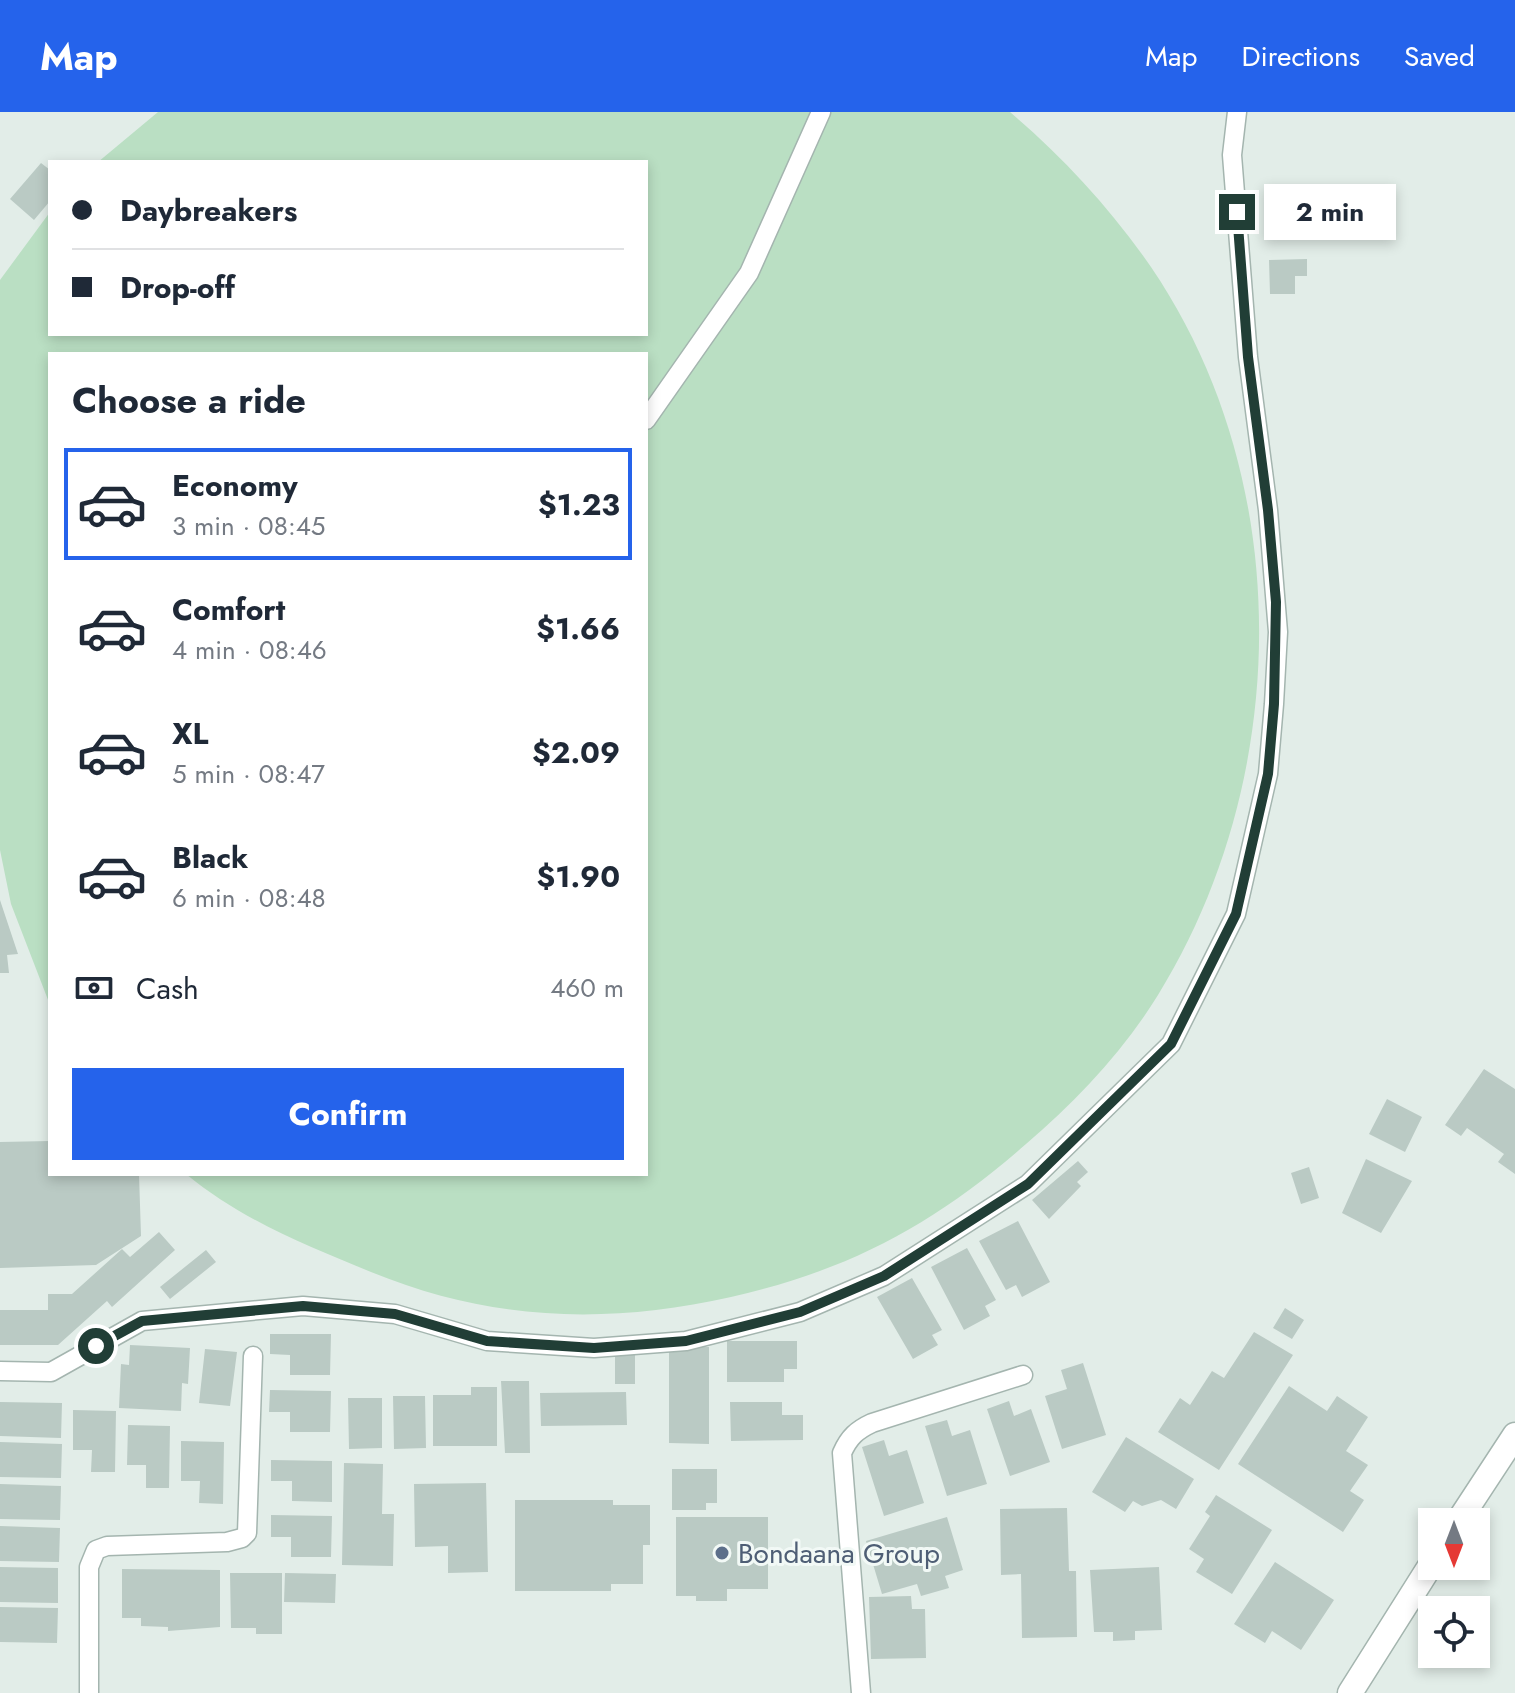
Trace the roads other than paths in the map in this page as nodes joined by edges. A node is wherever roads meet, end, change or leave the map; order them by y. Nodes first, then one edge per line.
1 (821, 112) edge
2 (1237, 112) edge
3 (648, 417) edge
4 (253, 1356) dead end
5 (0, 1371) edge
6 (1023, 1375) dead end
7 (1515, 1435) edge
8 (1467, 1508) edge
9 (1421, 1580) edge
10 (89, 1693) edge
11 (861, 1693) edge
12 (1350, 1693) edge

1 - 3 lane
2 - 5 lane
4 - 10 lane
6 - 11 lane
7 - 8 street
9 - 12 street

